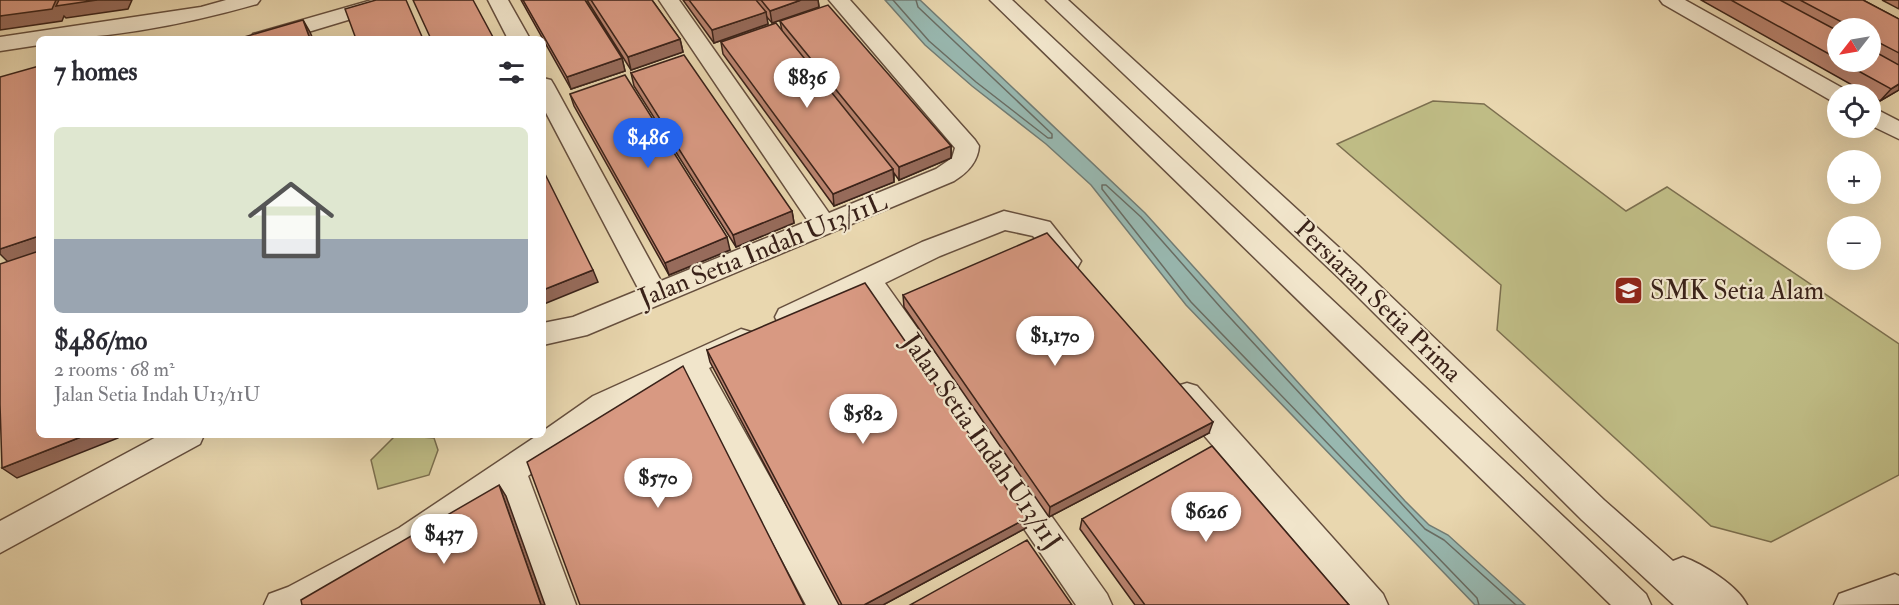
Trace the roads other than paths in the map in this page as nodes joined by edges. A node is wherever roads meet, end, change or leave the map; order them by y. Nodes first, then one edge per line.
1 (250, 0) edge
2 (394, 0) edge
3 (498, 0) edge
4 (669, 0) edge
5 (838, 0) edge
6 (1000, 0) edge
7 (1056, 0) edge
8 (1670, 0) edge
9 (164, 9) edge
10 (336, 17) junction
11 (36, 36) edge
12 (37, 36) edge
13 (271, 36) edge
14 (342, 36) edge
15 (517, 36) edge
16 (0, 44) edge
17 (1827, 89) edge
18 (546, 91) edge
19 (1881, 120) edge
20 (1899, 131) edge
21 (823, 224) junction
22 (868, 279) junction
23 (1088, 283) edge
24 (654, 294) junction
25 (546, 333) edge
26 (692, 363) junction
27 (1167, 372) edge
28 (183, 438) edge
29 (511, 471) junction
30 (1593, 510) junction
31 (0, 538) edge
32 (1890, 594) edge
33 (291, 603) edge
34 (1631, 603) edge
35 (559, 605) edge
36 (824, 605) edge
37 (1095, 605) edge
38 (1371, 605) edge
39 (1698, 605) edge
40 (1730, 605) edge
41 (1851, 605) edge

1 - 9 street
2 - 10 street
3 - 15 street
4 - 21 street
5 - 21 street, Jalan Setia Indah U13/11L
6 - 34 street, Persiaran Setia Prima
7 - 30 street, Persiaran Setia Prima
8 - 17 street
9 - 12 street
10 - 13 street
10 - 14 street
11 - 16 street
18 - 24 street
19 - 20 street
21 - 24 street, Jalan Setia Indah U13/11L
22 - 23 street
22 - 26 street
22 - 37 street, Jalan Setia Indah U13/11J
24 - 25 street, Jalan Setia Indah U13/11L
26 - 29 street
26 - 36 street
27 - 38 street
28 - 31 street
29 - 33 street
29 - 35 street
30 - 39 street, Persiaran Setia Prima
30 - 40 street
32 - 41 street

